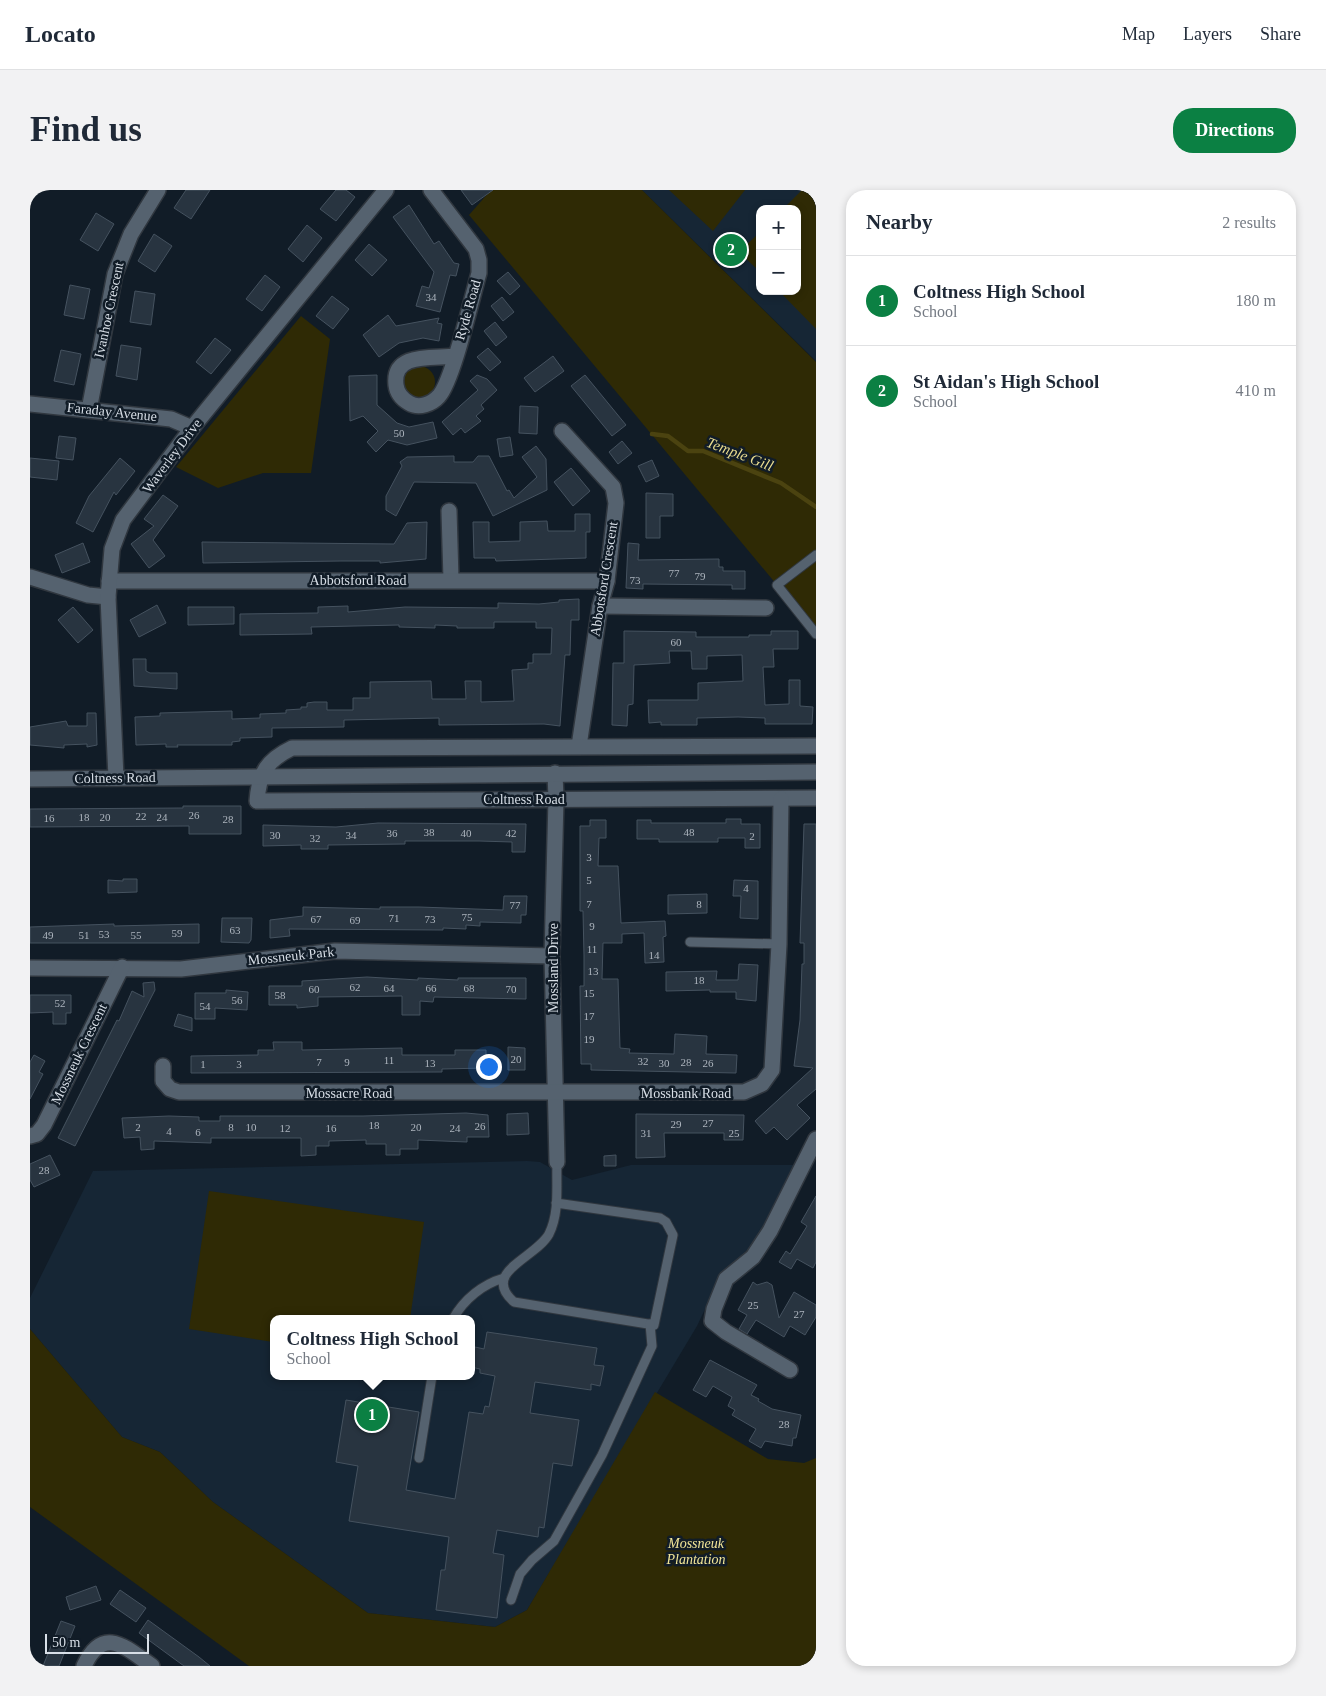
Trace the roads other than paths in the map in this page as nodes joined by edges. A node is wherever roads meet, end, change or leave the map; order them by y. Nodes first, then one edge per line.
1 (158, 190) edge
2 (386, 190) edge
3 (431, 190) edge
4 (455, 356) dead end
5 (30, 404) edge
6 (89, 410) junction
7 (192, 428) junction
8 (562, 431) dead end
9 (449, 511) dead end
10 (816, 555) edge
11 (30, 577) edge
12 (451, 580) junction
13 (109, 581) junction
14 (607, 581) junction
15 (108, 597) junction
16 (600, 606) junction
17 (766, 608) dead end
18 (816, 634) edge
19 (579, 746) junction
20 (816, 746) edge
21 (816, 772) edge
22 (555, 773) junction
23 (260, 776) junction
24 (116, 778) junction
25 (30, 779) edge
26 (816, 798) edge
27 (556, 799) junction
28 (781, 799) junction
29 (690, 942) dead end
30 (779, 944) junction
31 (552, 956) junction
32 (122, 967) junction
33 (30, 968) edge
34 (163, 1066) dead end
35 (555, 1094) junction
36 (30, 1136) edge
37 (816, 1139) edge
38 (557, 1162) joint
39 (556, 1203) junction
40 (504, 1278) junction
41 (456, 1315) edge
42 (650, 1324) junction
43 (790, 1370) dead end
44 (431, 1380) edge
45 (419, 1458) dead end
46 (511, 1600) dead end
47 (84, 1666) edge
48 (152, 1666) edge

1 - 6 street, Ivanhoe Crescent
2 - 7 street, Waverley Drive
3 - 4 street, Ryde Road
5 - 6 street, Faraday Avenue
6 - 7 street, Faraday Avenue
7 - 13 street, Waverley Drive
8 - 14 street, Abbotsford Crescent
9 - 12 street
10 - 18 lane
11 - 15 street
12 - 13 street, Abbotsford Road
12 - 14 street, Abbotsford Road
13 - 15 street, Waverley Drive
14 - 16 street, Abbotsford Crescent
15 - 24 street, Waverley Drive
16 - 17 street
16 - 19 street, Abbotsford Crescent
19 - 20 street
19 - 23 street
21 - 22 street, Coltness Road
22 - 23 street, Coltness Road
22 - 27 street, Mossland Drive
23 - 24 street, Coltness Road
23 - 27 street, Coltness Road
24 - 25 street, Coltness Road
26 - 28 street, Coltness Road
27 - 28 street, Coltness Road
27 - 31 street, Mossland Drive
28 - 30 street, Mossbank Road
29 - 30 lane
30 - 35 street, Mossbank Road
31 - 32 street, Mossneuk Park
31 - 35 street, Mossland Drive
32 - 33 street, Mossneuk Park
32 - 36 street, Mossneuk Crescent
34 - 35 street, Mossacre Road
35 - 38 street, Mossland Drive
37 - 43 street
38 - 39 lane
39 - 40 lane
39 - 42 lane
40 - 41 lane
40 - 42 lane
42 - 46 lane
44 - 45 lane
47 - 48 street

